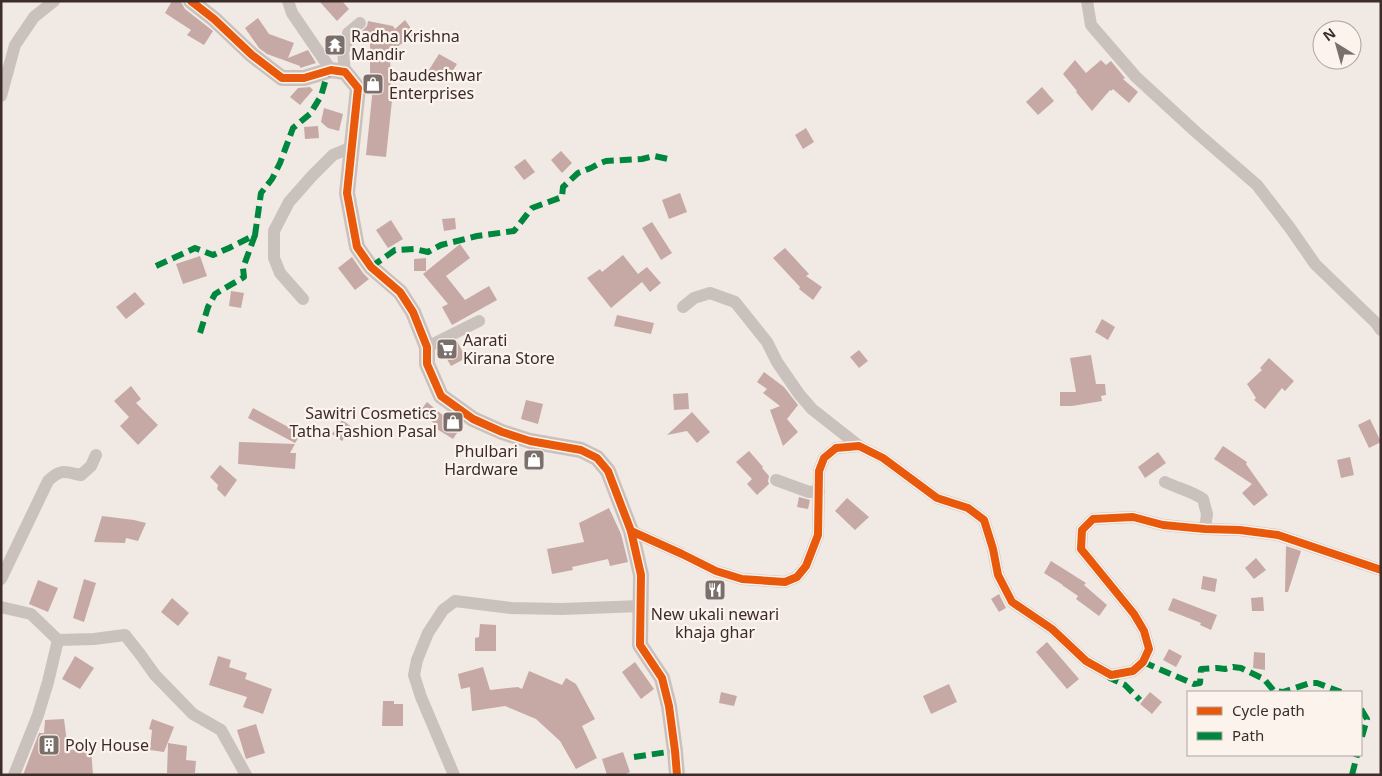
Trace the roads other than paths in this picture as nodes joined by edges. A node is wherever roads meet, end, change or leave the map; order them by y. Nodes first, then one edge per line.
1 (54, 1) edge
2 (191, 1) edge
3 (288, 1) edge
4 (1087, 1) edge
5 (360, 23) dead end
6 (338, 71) junction
7 (1, 96) edge
8 (352, 147) junction
9 (303, 299) dead end
10 (683, 307) dead end
11 (479, 321) dead end
12 (1381, 330) edge
13 (427, 347) junction
14 (859, 446) junction
15 (96, 455) dead end
16 (776, 480) dead end
17 (1164, 482) dead end
18 (818, 491) junction
19 (1205, 529) junction
20 (631, 532) junction
21 (1381, 570) edge
22 (1, 579) edge
23 (641, 606) junction
24 (1, 607) edge
25 (58, 640) junction
26 (14, 775) edge
27 (246, 775) edge
28 (454, 775) edge
29 (676, 775) edge

1 - 7 street
2 - 6 street
3 - 6 street
4 - 12 street
5 - 6 street
6 - 8 street
8 - 9 street
8 - 13 street
10 - 14 street
11 - 13 street
13 - 20 street
14 - 18 street
14 - 19 street
15 - 22 street
16 - 18 street
17 - 19 street
18 - 20 street
19 - 21 street
20 - 23 street
23 - 28 street
23 - 29 street
24 - 25 street
25 - 26 street
25 - 27 street

